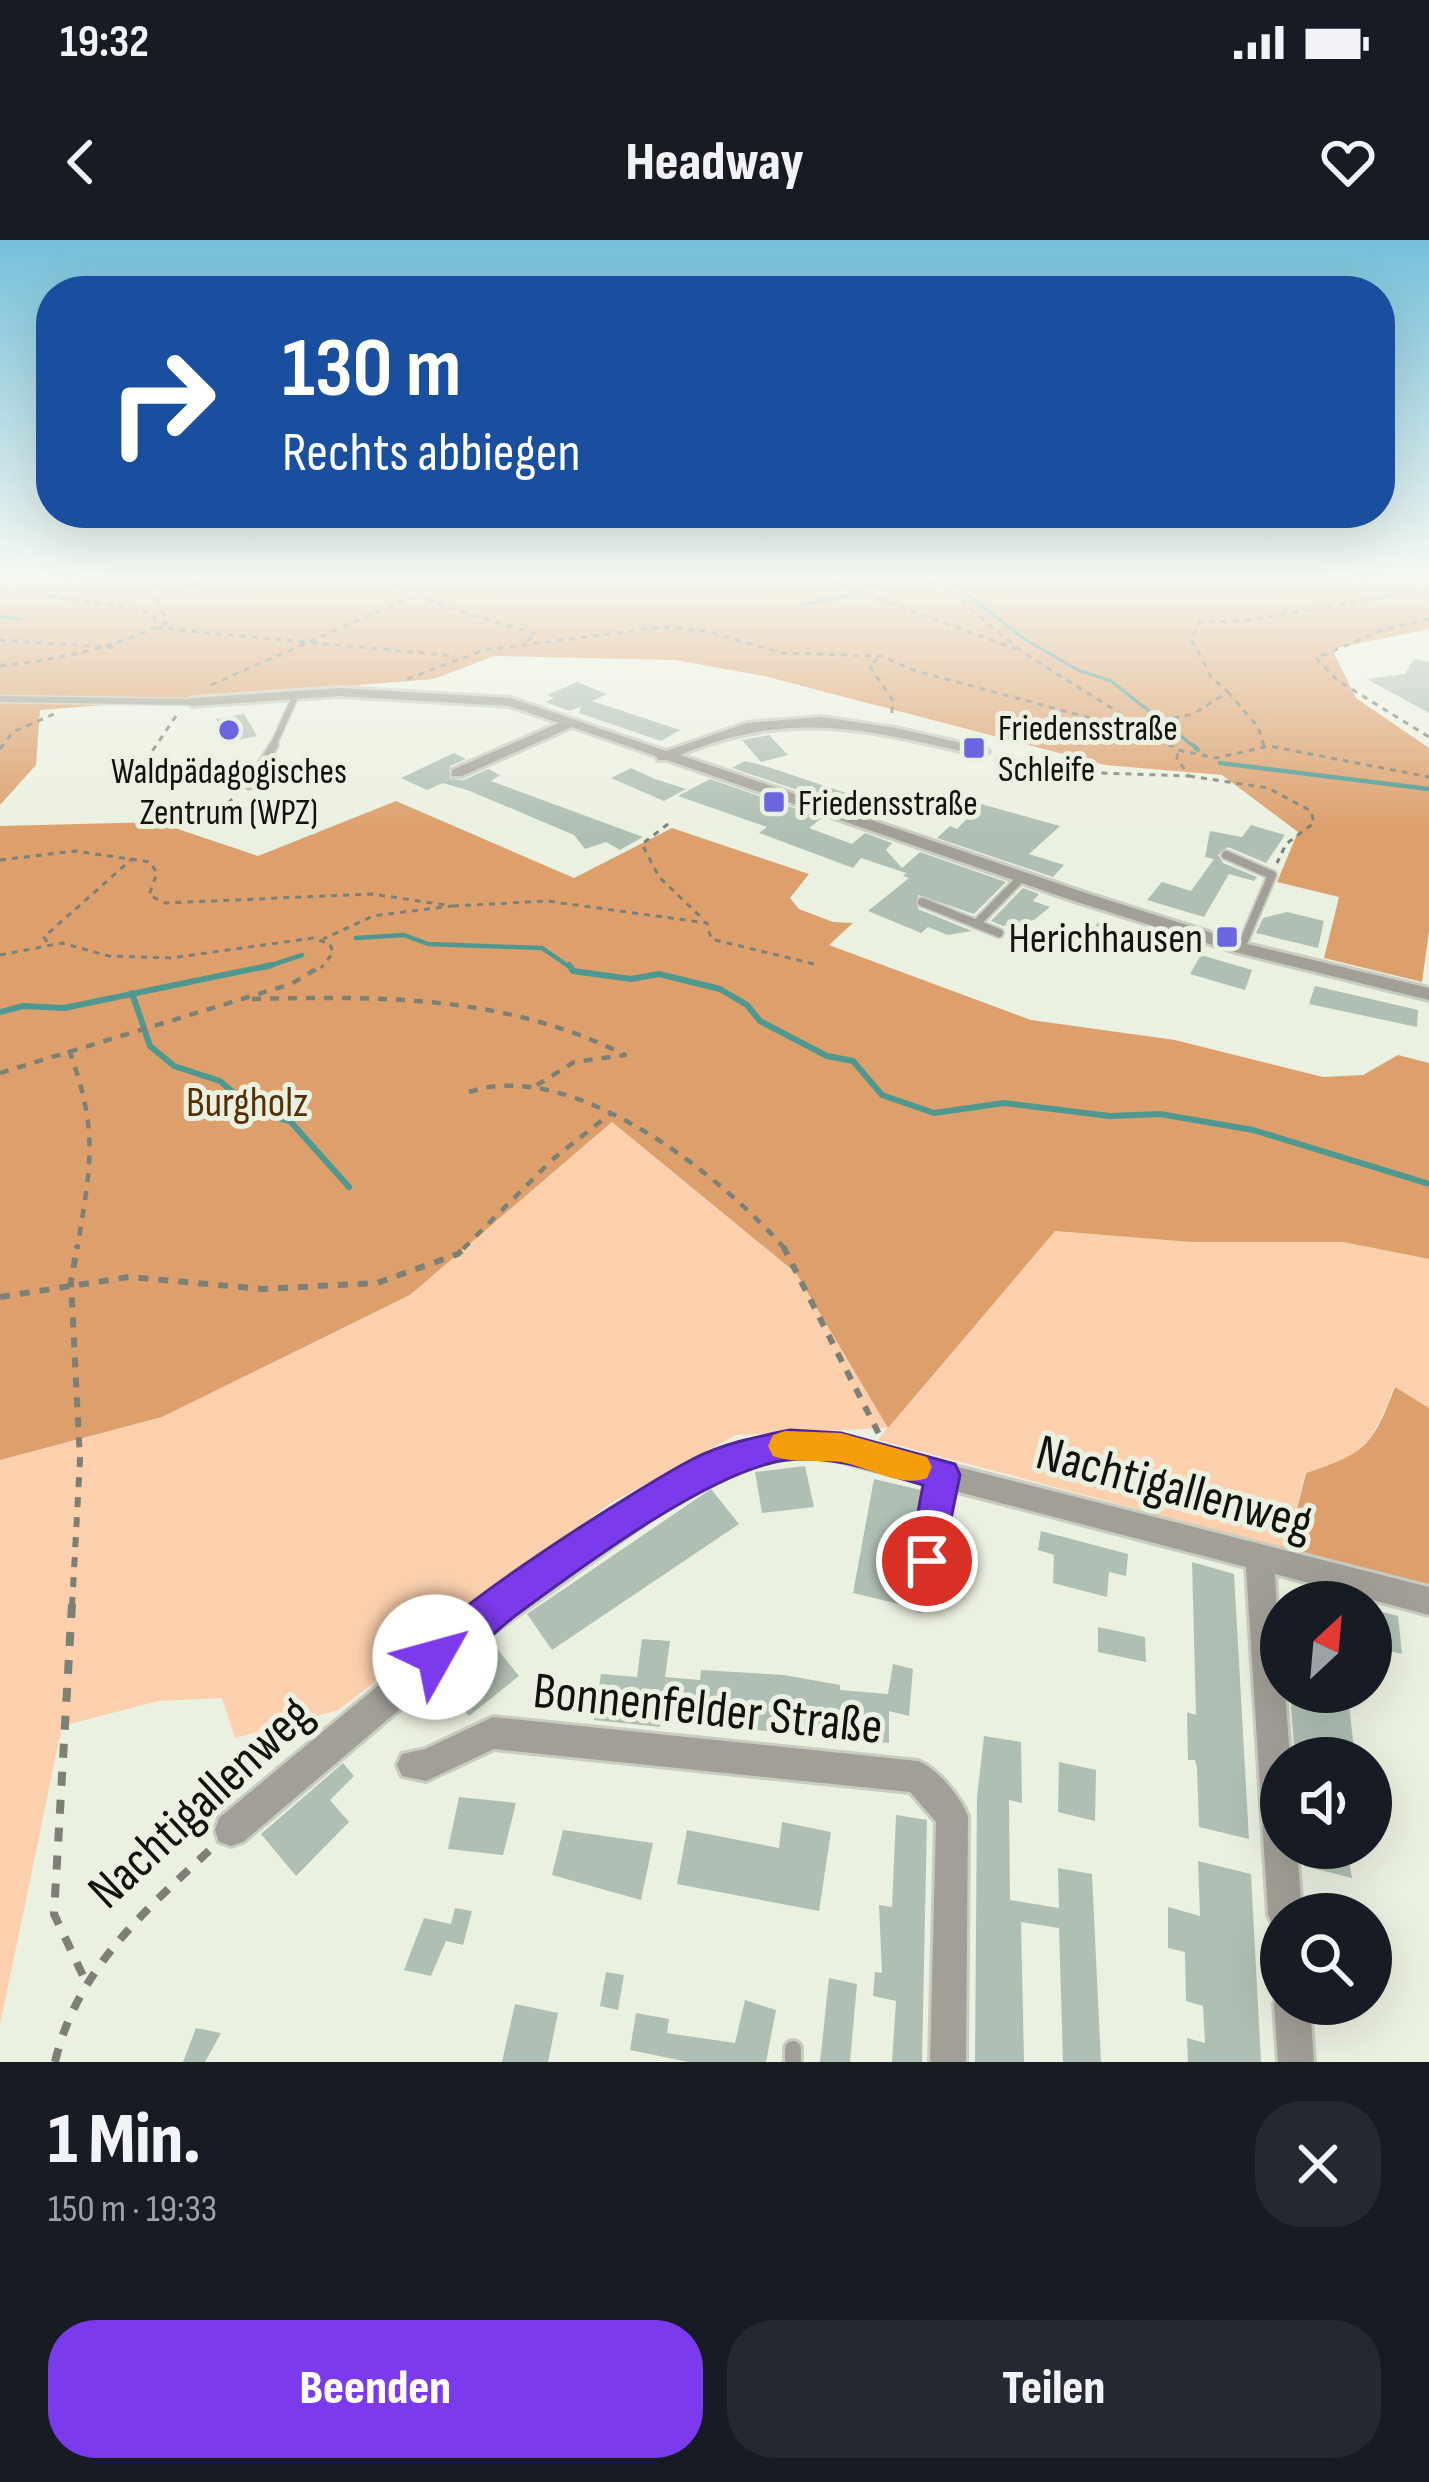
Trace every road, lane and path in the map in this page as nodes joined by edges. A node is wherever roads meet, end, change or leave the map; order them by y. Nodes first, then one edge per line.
1 (80, 658) edge
2 (270, 658) edge
3 (455, 658) edge
4 (879, 658) edge
5 (886, 658) edge
6 (1032, 658) edge
7 (1200, 658) edge
8 (1316, 658) edge
9 (0, 666) edge
10 (1228, 692) junction
11 (382, 694) junction
12 (296, 695) junction
13 (0, 699) edge
14 (192, 702) junction
15 (71, 704) junction
16 (1123, 717) junction
17 (1173, 718) dead end
18 (571, 723) junction
19 (864, 725) junction
20 (1429, 737) edge
21 (1264, 746) junction
22 (0, 749) edge
23 (1178, 750) junction
24 (982, 752) joint
25 (662, 757) junction
26 (457, 773) dead end
27 (1189, 776) junction
28 (1429, 777) edge
29 (249, 785) junction
30 (668, 824) dead end
31 (200, 826) dead end
32 (1226, 855) dead end
33 (133, 857) junction
34 (0, 860) edge
35 (1272, 875) junction
36 (1022, 878) junction
37 (922, 902) dead end
38 (452, 906) junction
39 (707, 923) junction
40 (976, 924) junction
41 (999, 933) dead end
42 (322, 940) junction
43 (47, 944) junction
44 (1241, 947) junction
45 (0, 955) edge
46 (814, 964) dead end
47 (1429, 994) edge
48 (246, 999) junction
49 (69, 1050) junction
50 (0, 1073) edge
51 (537, 1085) junction
52 (469, 1091) dead end
53 (610, 1114) junction
54 (70, 1282) junction
55 (0, 1298) edge
56 (898, 1463) junction
57 (942, 1475) junction
58 (1259, 1558) junction
59 (1429, 1601) edge
60 (920, 1603) dead end
61 (413, 1765) dead end
62 (231, 1830) joint
63 (1283, 1893) edge
64 (85, 1980) junction
65 (1293, 2025) edge
66 (55, 2062) edge
67 (948, 2062) edge
68 (1296, 2062) edge

1 - 9 path
2 - 14 path
3 - 11 path
4 - 19 path
5 - 16 path
6 - 16 path
7 - 10 path
8 - 20 path
10 - 17 path
10 - 21 path
11 - 12 street
11 - 18 street
12 - 14 street
12 - 29 lane
13 - 15 lane
14 - 15 lane
14 - 29 path
15 - 22 path
16 - 23 path
18 - 25 street
18 - 26 street
19 - 24 street
19 - 25 street
21 - 23 path
21 - 28 path
23 - 27 path
24 - 27 path
25 - 36 street
27 - 35 path
29 - 31 path
30 - 39 path
32 - 35 lane
33 - 34 path
33 - 38 path
33 - 43 path
35 - 44 lane
36 - 40 lane
36 - 44 street
37 - 40 lane
38 - 39 path
38 - 42 path
39 - 46 path
40 - 41 lane
42 - 43 path
42 - 48 path
43 - 45 path
44 - 47 street
48 - 49 path
48 - 51 path
49 - 50 path
49 - 54 path
51 - 52 path
51 - 53 path
53 - 54 path
53 - 56 path
54 - 55 path
54 - 64 path
56 - 57 street, Nachtigallenweg
56 - 62 street, Nachtigallenweg
57 - 58 street, Nachtigallenweg
57 - 60 lane
58 - 59 street, Nachtigallenweg
58 - 63 street
61 - 67 street, Bonnenfelder Straße
62 - 64 path, Nachtigallenweg
64 - 66 path, Nachtigallenweg
65 - 68 street

